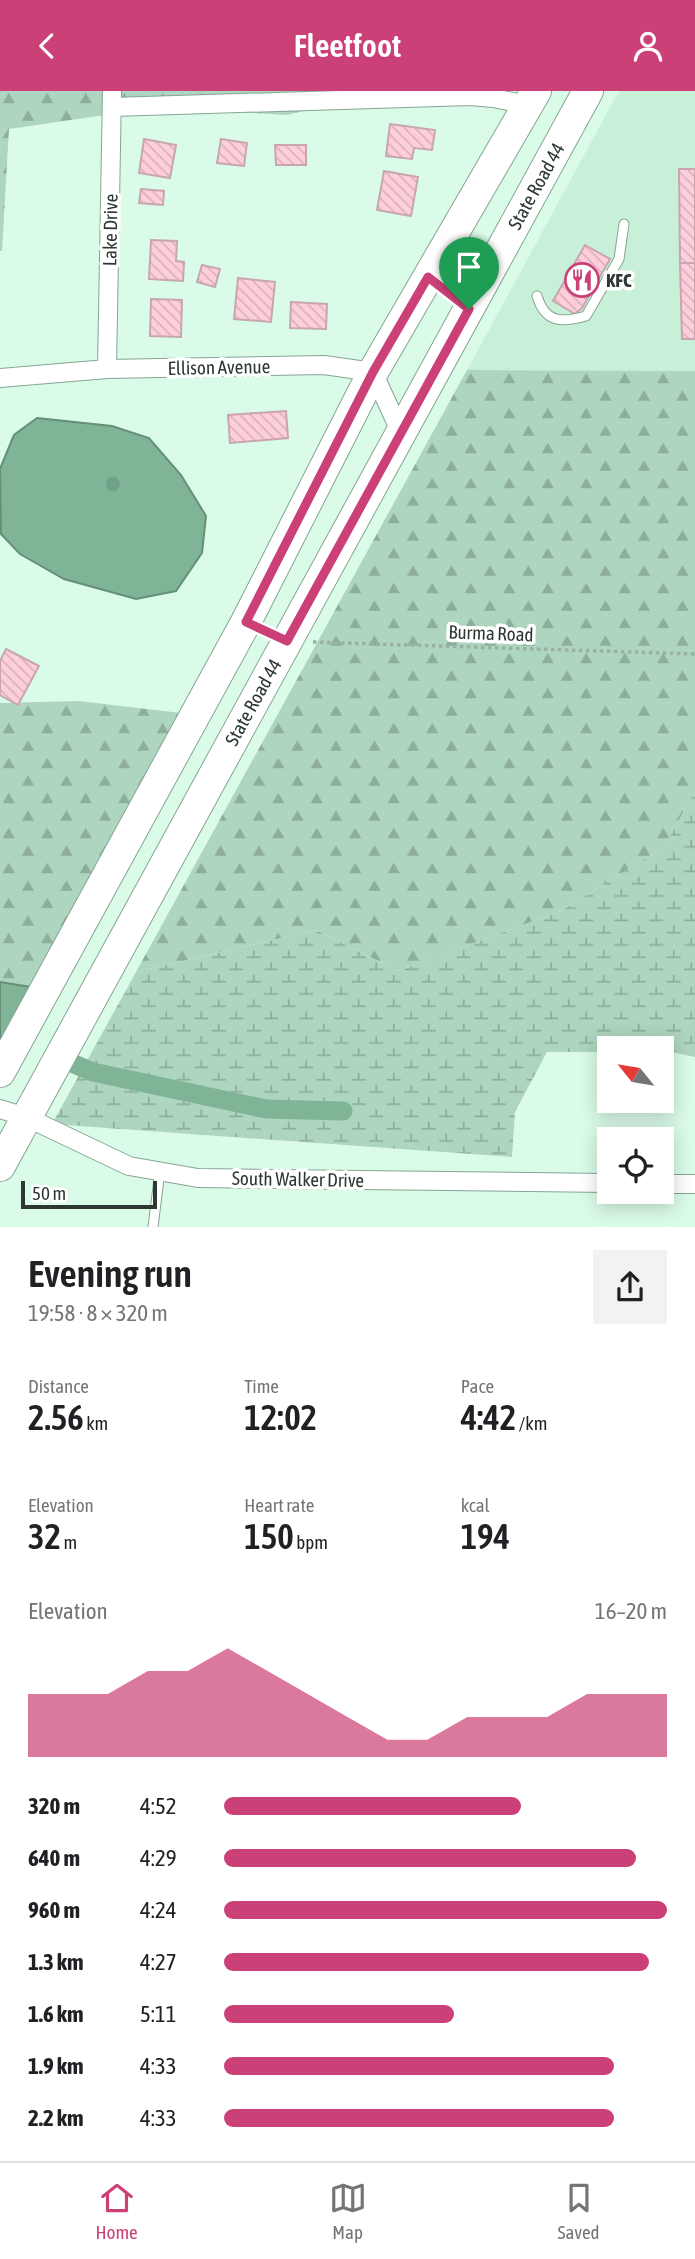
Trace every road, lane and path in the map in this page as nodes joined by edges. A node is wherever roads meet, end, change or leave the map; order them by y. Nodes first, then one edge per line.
1 (587, 91) edge
2 (532, 98) edge
3 (112, 99) edge
4 (624, 224) dead end
5 (428, 277) junction
6 (537, 296) dead end
7 (469, 309) junction
8 (107, 369) junction
9 (373, 372) junction
10 (0, 378) edge
11 (400, 431) junction
12 (246, 622) junction
13 (287, 641) junction
14 (695, 654) edge
15 (0, 1072) edge
16 (13, 1113) edge
17 (0, 1166) edge
18 (160, 1171) junction
19 (597, 1183) edge
20 (674, 1184) edge
21 (695, 1184) edge
22 (153, 1227) edge

1 - 7 main road, State Road 44
2 - 3 street
2 - 5 main road
3 - 8 street, Lake Drive
4 - 6 lane
5 - 7 lane
5 - 9 main road
7 - 11 main road, State Road 44
8 - 9 street, Ellison Avenue
8 - 10 street, Ellison Avenue
9 - 11 street
9 - 12 main road
11 - 13 main road, State Road 44
12 - 13 main road
12 - 15 main road
13 - 14 path, Burma Road
13 - 16 main road, State Road 44
16 - 17 main road, State Road 44
16 - 18 street, South Walker Drive
18 - 19 street, South Walker Drive
18 - 22 lane
20 - 21 street

